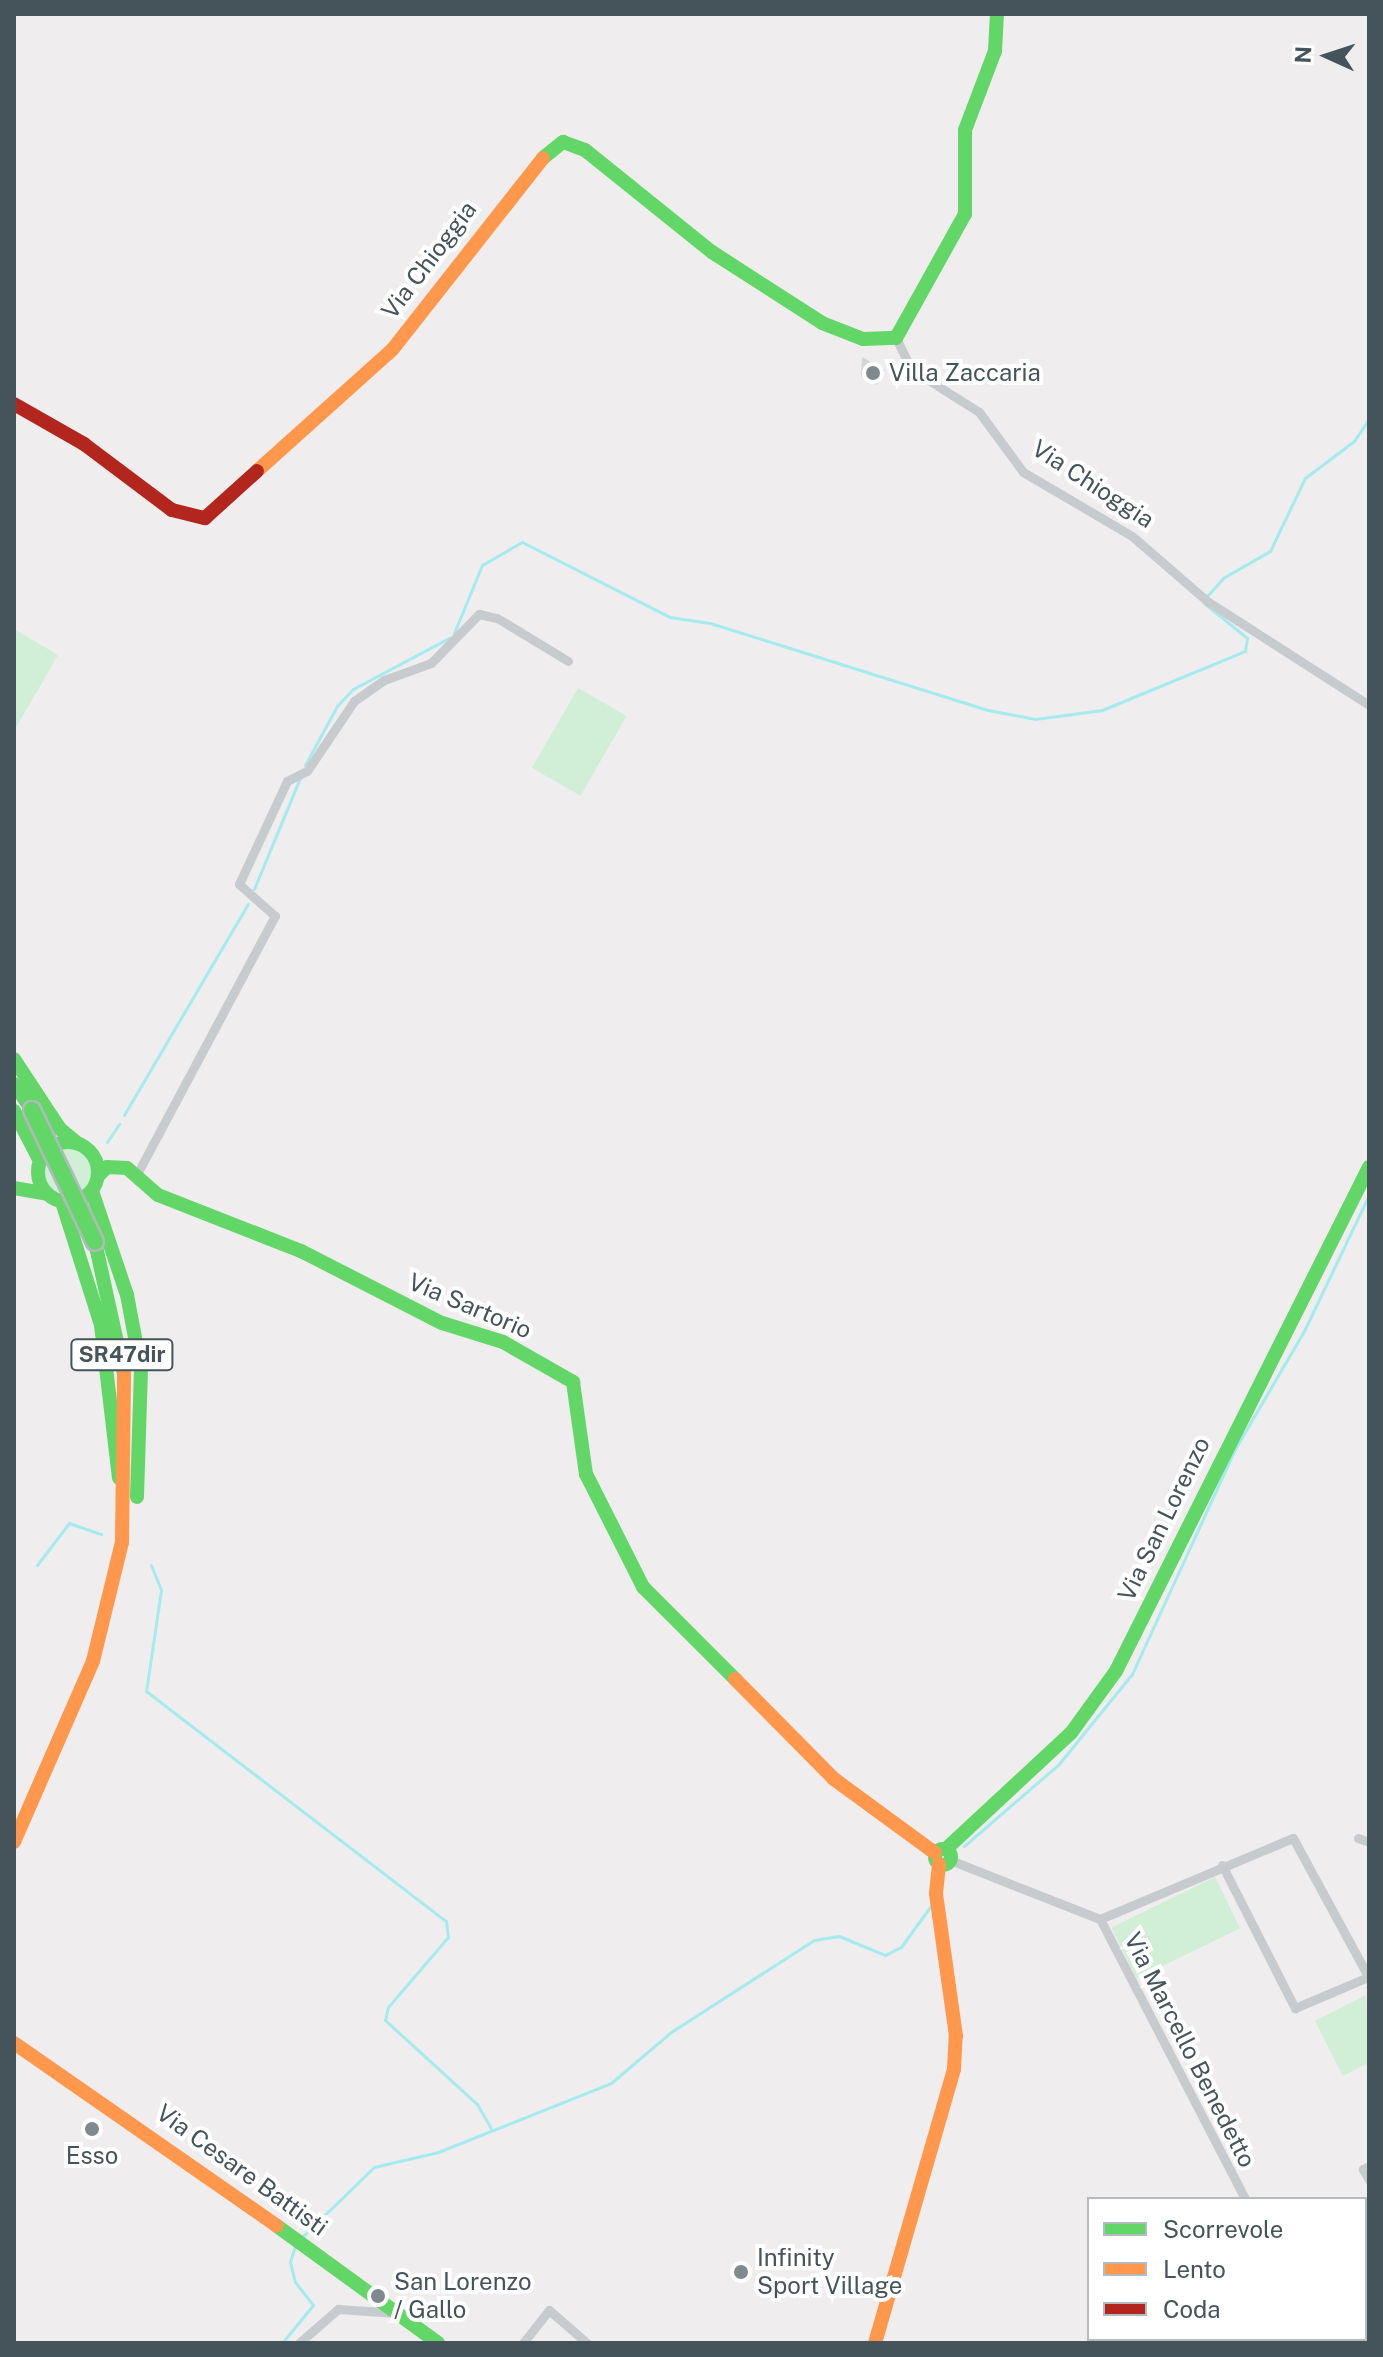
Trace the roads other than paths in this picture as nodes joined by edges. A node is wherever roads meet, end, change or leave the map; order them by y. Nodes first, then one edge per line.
1 (997, 14) edge
2 (896, 338) junction
3 (14, 404) edge
4 (568, 661) dead end
5 (1369, 705) edge
6 (14, 1059) edge
7 (14, 1084) edge
8 (14, 1111) edge
9 (83, 1146) junction
10 (39, 1163) junction
11 (1369, 1167) edge
12 (140, 1171) junction
13 (96, 1183) junction
14 (14, 1187) edge
15 (54, 1198) junction
16 (112, 1599) junction
17 (1358, 1838) dead end
18 (14, 1842) edge
19 (1369, 1842) edge
20 (943, 1857) junction
21 (1222, 1865) junction
22 (1100, 1919) junction
23 (1369, 1978) edge
24 (14, 2043) edge
25 (1369, 2166) edge
26 (1369, 2180) edge
27 (1244, 2197) edge
28 (398, 2312) junction
29 (299, 2343) edge
30 (438, 2343) edge
31 (523, 2343) edge
32 (587, 2343) edge
33 (875, 2343) edge

1 - 2 main road
2 - 3 main road, Via Chioggia
2 - 5 street, Via Chioggia
4 - 12 street
6 - 9 main road
7 - 16 main road, SR47dir, bridge
8 - 10 main road
9 - 10 main road
9 - 12 main road, Via Sartorio
9 - 13 main road
10 - 14 main road
10 - 15 main road
11 - 20 main road, Via San Lorenzo
12 - 13 main road
12 - 20 main road, Via Sartorio
13 - 15 main road
13 - 16 main road
14 - 15 main road
15 - 16 main road
16 - 18 main road, SR47dir
17 - 19 street
20 - 22 street
20 - 33 main road
21 - 22 street
21 - 23 street
21 - 23 street
22 - 27 street, Via Marcello Benedetto
24 - 28 main road, Via Cesare Battisti
25 - 26 street
28 - 29 street
28 - 30 main road, Via Cesare Battisti
31 - 32 street

